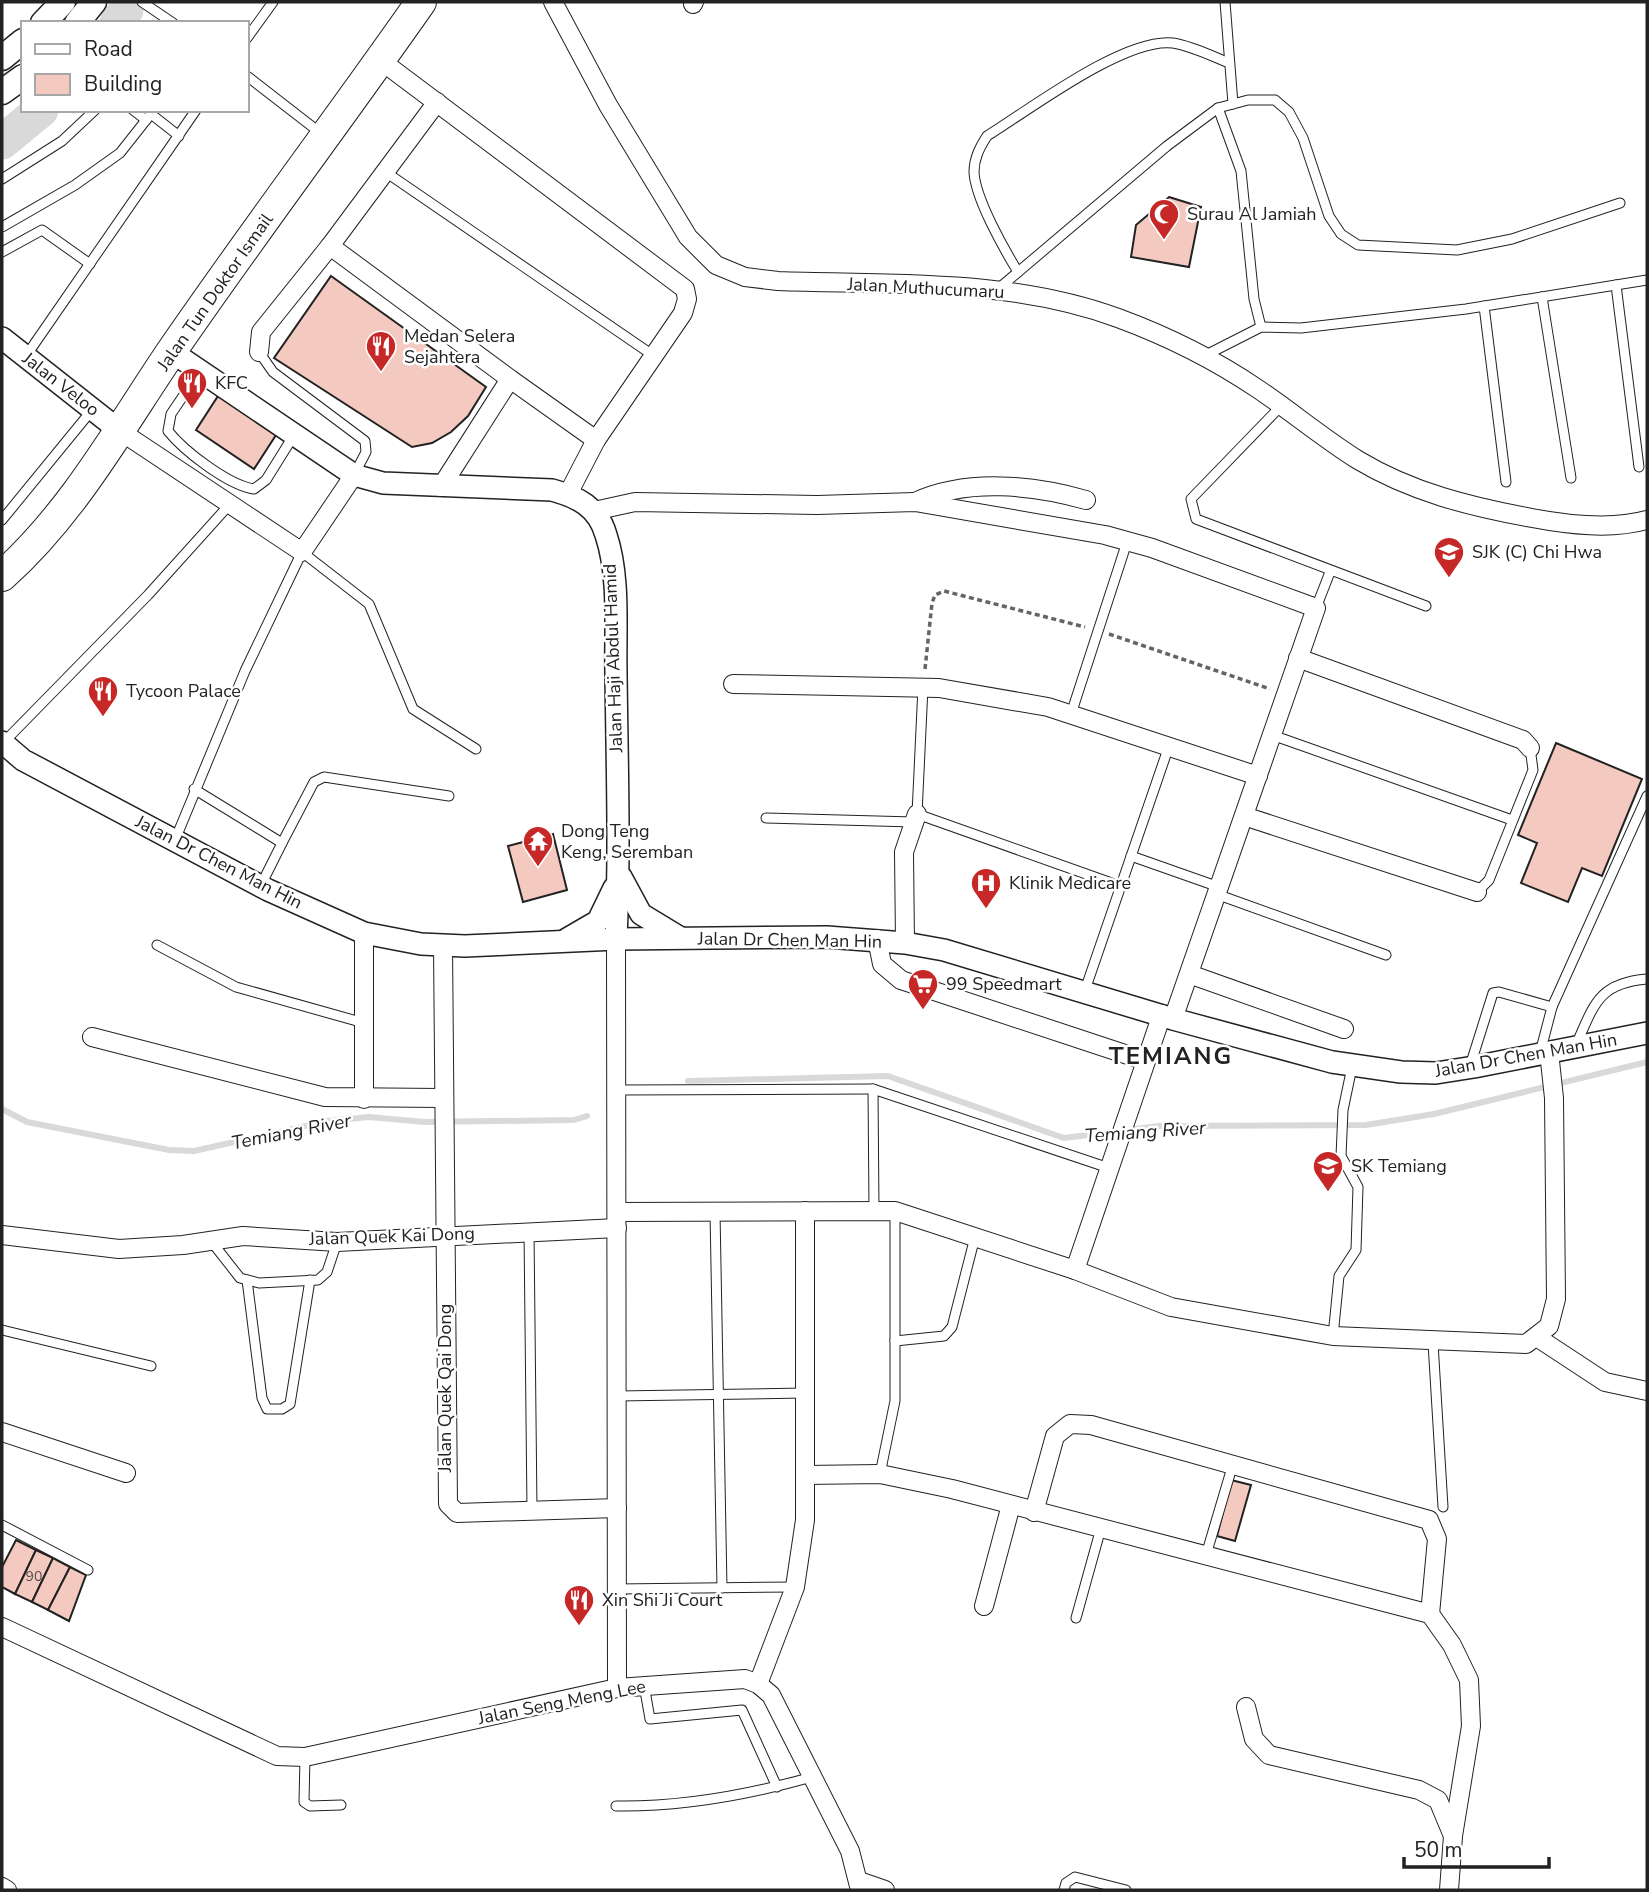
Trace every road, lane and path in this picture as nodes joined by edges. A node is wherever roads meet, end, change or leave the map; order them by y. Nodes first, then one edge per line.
1 (63, 2) edge
2 (94, 2) edge
3 (142, 2) edge
4 (273, 2) edge
5 (421, 2) edge
6 (553, 2) edge
7 (1224, 2) edge
8 (45, 21) edge
9 (78, 21) edge
10 (166, 21) edge
11 (248, 37) edge
12 (21, 43) edge
13 (2, 58) edge
14 (380, 60) junction
15 (1230, 63) junction
16 (248, 77) edge
17 (21, 78) edge
18 (2, 92) edge
19 (437, 102) junction
20 (1233, 104) junction
21 (1217, 108) junction
22 (93, 112) edge
23 (195, 112) edge
24 (150, 115) edge
25 (179, 136) junction
26 (326, 137) junction
27 (387, 173) junction
28 (2, 179) edge
29 (1620, 203) dead end
30 (2, 228) edge
31 (330, 246) junction
32 (2, 252) edge
33 (90, 264) junction
34 (1018, 272) junction
35 (1647, 280) edge
36 (1616, 285) junction
37 (998, 289) junction
38 (1542, 297) junction
39 (1484, 306) junction
40 (1261, 327) junction
41 (10, 348) edge
42 (172, 352) junction
43 (259, 352) joint
44 (1204, 356) junction
45 (656, 357) junction
46 (200, 371) junction
47 (510, 379) junction
48 (1281, 407) junction
49 (93, 410) junction
50 (120, 431) junction
51 (294, 435) junction
52 (596, 440) junction
53 (1639, 467) dead end
54 (354, 475) junction
55 (1571, 478) dead end
56 (1506, 482) dead end
57 (441, 487) junction
58 (568, 494) junction
59 (1086, 500) dead end
60 (915, 502) junction
61 (230, 504) junction
62 (594, 511) junction
63 (2, 520) edge
64 (1647, 520) edge
65 (1127, 542) junction
66 (302, 552) junction
67 (6, 565) edge
68 (1330, 572) junction
69 (1426, 606) dead end
70 (1316, 608) junction
71 (1098, 630) junction
72 (1298, 658) junction
73 (733, 684) dead end
74 (923, 687) junction
75 (1286, 695) junction
76 (1071, 714) junction
77 (1272, 735) junction
78 (2, 743) edge
79 (1169, 746) junction
80 (1530, 748) joint
81 (476, 749) dead end
82 (1258, 776) junction
83 (194, 789) junction
84 (449, 796) dead end
85 (1647, 796) edge
86 (1244, 816) junction
87 (766, 818) dead end
88 (916, 818) junction
89 (1512, 820) junction
90 (175, 839) junction
91 (282, 843) junction
92 (1131, 856) junction
93 (619, 873) junction
94 (260, 886) junction
95 (1121, 886) junction
96 (1218, 891) junction
97 (1477, 892) joint
98 (364, 933) junction
99 (681, 938) junction
100 (617, 939) junction
101 (877, 939) junction
102 (560, 942) junction
103 (905, 943) junction
104 (157, 945) dead end
105 (443, 945) junction
106 (1386, 955) dead end
107 (1189, 974) junction
108 (1647, 979) edge
109 (1084, 990) junction
110 (1552, 1007) junction
111 (1167, 1017) junction
112 (364, 1023) junction
113 (1344, 1029) dead end
114 (1647, 1034) edge
115 (92, 1037) dead end
116 (1575, 1047) junction
117 (1546, 1059) junction
118 (1146, 1061) junction
119 (1352, 1067) junction
120 (1469, 1068) junction
121 (873, 1089) junction
122 (617, 1090) junction
123 (364, 1099) junction
124 (443, 1104) junction
125 (1109, 1168) junction
126 (804, 1211) junction
127 (874, 1211) junction
128 (895, 1211) junction
129 (715, 1212) junction
130 (617, 1220) junction
131 (529, 1231) junction
132 (2, 1235) edge
133 (444, 1235) junction
134 (975, 1237) junction
135 (211, 1241) junction
136 (337, 1242) junction
137 (1075, 1270) junction
138 (247, 1280) junction
139 (310, 1280) junction
140 (2, 1330) edge
141 (1333, 1336) junction
142 (1538, 1338) junction
143 (895, 1341) junction
144 (1433, 1343) junction
145 (150, 1366) dead end
146 (1647, 1391) edge
147 (805, 1393) junction
148 (719, 1394) junction
149 (617, 1396) junction
150 (2, 1432) edge
151 (1233, 1464) junction
152 (126, 1473) dead end
153 (880, 1474) junction
154 (805, 1475) junction
155 (1012, 1504) junction
156 (1443, 1507) dead end
157 (617, 1508) junction
158 (532, 1510) junction
159 (1034, 1512) junction
160 (2, 1525) edge
161 (1101, 1528) junction
162 (1206, 1555) junction
163 (89, 1570) dead end
164 (795, 1587) junction
165 (722, 1588) junction
166 (617, 1590) junction
167 (984, 1606) dead end
168 (1430, 1614) junction
169 (1076, 1618) dead end
170 (2, 1627) edge
171 (758, 1684) junction
172 (644, 1685) junction
173 (617, 1688) junction
174 (1246, 1707) dead end
175 (305, 1757) junction
176 (812, 1777) junction
177 (777, 1787) junction
178 (341, 1805) dead end
179 (615, 1806) dead end
180 (1453, 1836) junction
181 (859, 1886) edge
182 (2, 1887) edge
183 (8, 1890) edge
184 (885, 1890) edge
185 (1064, 1890) edge
186 (1126, 1890) edge
187 (1449, 1890) edge

1 - 8 main road
2 - 9 main road
3 - 10 lane
4 - 11 lane
5 - 14 highway, Jalan Tun Doktor Ismail
6 - 37 street, Jalan Muthucumaru
7 - 15 lane
12 - 13 main road
14 - 19 street
14 - 26 highway, Jalan Tun Doktor Ismail
15 - 20 lane
15 - 34 lane
16 - 26 lane
17 - 18 main road
19 - 27 street
19 - 45 street
20 - 21 lane
20 - 29 lane
21 - 34 lane
21 - 40 lane
22 - 28 lane
23 - 25 lane
24 - 25 lane
24 - 30 lane
25 - 33 lane
26 - 42 highway, Jalan Tun Doktor Ismail
27 - 31 street
27 - 45 lane
31 - 43 street
31 - 47 street
32 - 33 lane
33 - 41 lane
34 - 37 lane
35 - 36 lane
36 - 38 lane
36 - 53 lane
37 - 44 street, Jalan Muthucumaru
38 - 39 lane
38 - 55 lane
39 - 40 lane
39 - 56 lane
40 - 44 lane
41 - 49 street, Jalan Veloo
42 - 46 street
42 - 50 highway, Jalan Tun Doktor Ismail
43 - 54 lane
44 - 48 street, Jalan Muthucumaru
45 - 52 street
46 - 51 street
46 - 51 lane
47 - 52 street
47 - 57 street
48 - 64 street, Jalan Muthucumaru
48 - 68 lane
49 - 50 street, Jalan Veloo
49 - 63 lane
50 - 61 street
50 - 67 highway, Jalan Tun Doktor Ismail
51 - 54 street
52 - 58 street
54 - 57 street
54 - 66 street
57 - 58 street
58 - 62 street
59 - 60 street
60 - 62 street
60 - 65 street
61 - 66 street
61 - 78 lane
62 - 93 street, Jalan Haji Abdul Hamid
65 - 70 street
65 - 71 lane
66 - 81 lane
66 - 83 lane
68 - 69 lane
68 - 70 lane
70 - 72 street
71 - 74 path
71 - 75 path
71 - 76 lane
72 - 75 street
72 - 80 street
73 - 74 street
74 - 76 street
74 - 88 lane
75 - 77 street
76 - 79 street
77 - 82 street
77 - 89 lane
78 - 90 street, Jalan Dr Chen Man Hin
79 - 82 street
79 - 92 lane
80 - 89 lane
82 - 86 street
83 - 90 lane
83 - 91 lane
84 - 91 lane
85 - 110 lane
86 - 96 street
86 - 97 street
87 - 88 lane
88 - 95 lane
88 - 103 street
89 - 97 lane
90 - 94 street, Jalan Dr Chen Man Hin
91 - 94 lane
92 - 95 lane
92 - 96 lane
93 - 99 street
93 - 100 street, Jalan Haji Abdul Hamid
93 - 102 street
94 - 98 street, Jalan Dr Chen Man Hin
95 - 109 lane
96 - 106 lane
96 - 107 street
98 - 105 street, Jalan Dr Chen Man Hin
98 - 112 street
99 - 100 street, Jalan Dr Chen Man Hin
99 - 101 street, Jalan Dr Chen Man Hin
100 - 102 street, Jalan Dr Chen Man Hin
100 - 122 street
101 - 103 street, Jalan Dr Chen Man Hin
101 - 118 street
102 - 105 street, Jalan Dr Chen Man Hin
103 - 109 street, Jalan Dr Chen Man Hin
104 - 112 lane
105 - 124 street, Jalan Quek Qai Dong
107 - 111 street
107 - 113 street
108 - 116 lane
109 - 111 street, Jalan Dr Chen Man Hin
110 - 117 lane
110 - 120 lane
111 - 118 street
111 - 119 street, Jalan Dr Chen Man Hin
112 - 123 street
114 - 116 street, Jalan Dr Chen Man Hin
115 - 123 street
116 - 117 street, Jalan Dr Chen Man Hin
117 - 120 street, Jalan Dr Chen Man Hin
117 - 142 street
118 - 125 street
119 - 120 street, Jalan Dr Chen Man Hin
119 - 141 lane
121 - 122 lane
121 - 125 lane
121 - 127 lane
122 - 130 street
123 - 124 street
124 - 133 street, Jalan Quek Qai Dong
125 - 137 street
126 - 127 street, Jalan Quek Kai Dong
126 - 129 street, Jalan Quek Kai Dong
126 - 147 street
127 - 128 street, Jalan Quek Kai Dong
128 - 134 street, Jalan Quek Kai Dong
128 - 143 lane
129 - 130 street, Jalan Quek Kai Dong
129 - 148 lane
130 - 131 street, Jalan Quek Kai Dong
130 - 149 street
131 - 133 street, Jalan Quek Kai Dong
131 - 158 lane
132 - 135 street, Jalan Quek Kai Dong
133 - 136 street, Jalan Quek Kai Dong
133 - 158 street, Jalan Quek Qai Dong
134 - 137 street, Jalan Quek Kai Dong
134 - 143 lane
135 - 136 street, Jalan Quek Kai Dong
135 - 138 lane
136 - 139 lane
137 - 141 street, Jalan Quek Kai Dong
138 - 139 lane
138 - 139 lane
140 - 145 lane
141 - 144 street, Jalan Quek Kai Dong
142 - 144 street, Jalan Quek Kai Dong
142 - 146 street
143 - 153 lane
144 - 156 lane
147 - 148 lane
147 - 154 street
148 - 149 lane
148 - 165 lane
149 - 157 street
150 - 152 street
151 - 159 street
151 - 162 lane
151 - 168 street
153 - 154 street
153 - 155 street
154 - 164 street
155 - 159 street
155 - 167 street
157 - 158 street, Jalan Quek Qai Dong
157 - 166 street
159 - 161 street
160 - 163 lane
161 - 162 street
161 - 169 lane
162 - 168 street
164 - 165 lane
164 - 171 street
165 - 166 lane
166 - 173 street
168 - 180 street
170 - 175 street, Jalan Seng Meng Lee
171 - 172 street, Jalan Seng Meng Lee
171 - 176 street
172 - 173 street, Jalan Seng Meng Lee
172 - 177 lane
173 - 175 street, Jalan Seng Meng Lee
174 - 180 street
175 - 178 lane
176 - 177 lane
176 - 181 street
177 - 179 lane
180 - 187 street
181 - 184 street
182 - 183 street
185 - 186 lane

